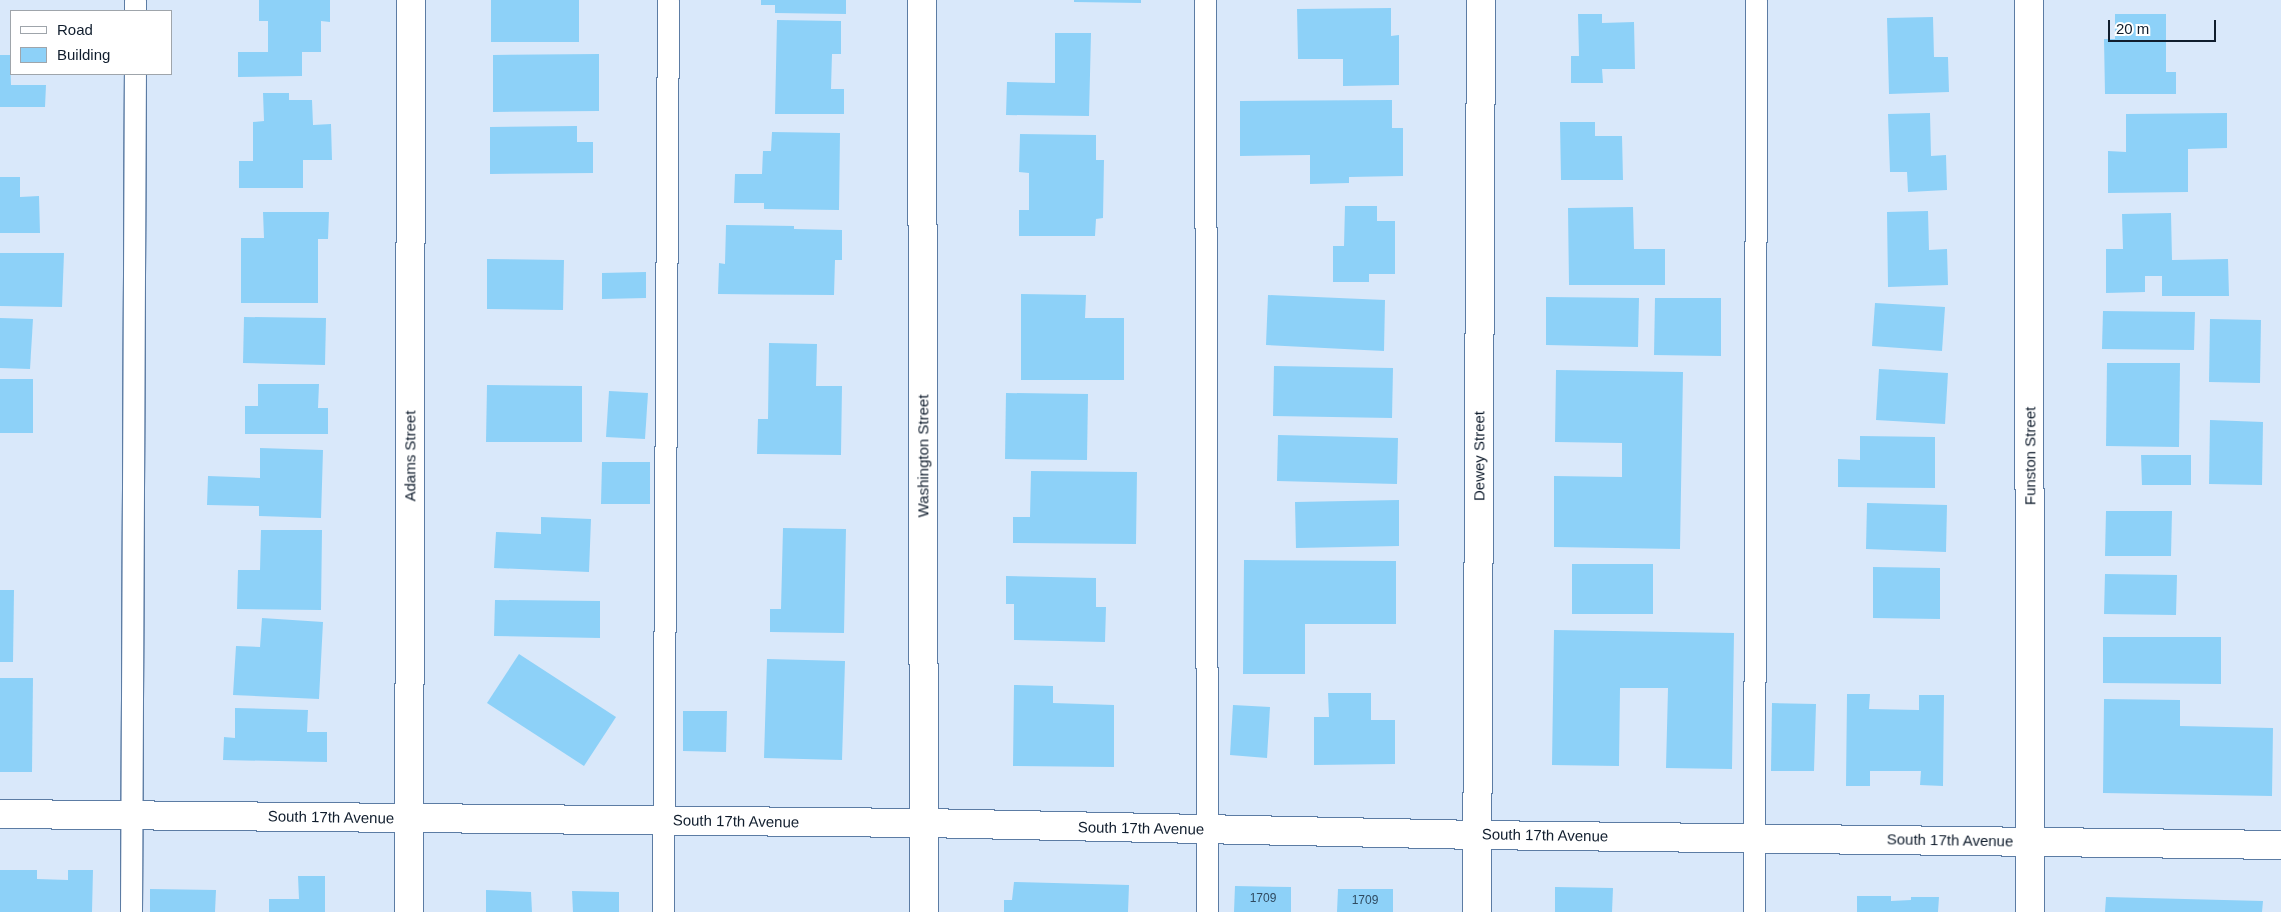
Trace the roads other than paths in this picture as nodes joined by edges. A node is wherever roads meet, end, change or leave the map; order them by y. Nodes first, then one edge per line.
1 (411, 0) edge
2 (668, 0) edge
3 (922, 0) edge
4 (1205, 0) edge
5 (1481, 0) edge
6 (1756, 0) edge
7 (2029, 0) edge
8 (135, 75) edge
9 (0, 814) edge
10 (131, 815) junction
11 (410, 817) junction
12 (664, 820) junction
13 (924, 823) junction
14 (1208, 829) junction
15 (1476, 835) junction
16 (1754, 838) junction
17 (2031, 841) junction
18 (2281, 845) edge
19 (131, 912) edge
20 (409, 912) edge
21 (663, 912) edge
22 (924, 912) edge
23 (1207, 912) edge
24 (1476, 912) edge
25 (1754, 912) edge
26 (2030, 912) edge

1 - 11 street, Adams Street
2 - 12 lane
3 - 13 street, Washington Street
4 - 14 lane
5 - 15 street, Dewey Street
6 - 16 lane
7 - 17 street, Funston Street
8 - 10 lane
9 - 10 street, South 17th Avenue
10 - 11 street, South 17th Avenue
10 - 19 lane
11 - 12 street, South 17th Avenue
11 - 20 street, Adams Street
12 - 13 street, South 17th Avenue
12 - 21 lane
13 - 14 street, South 17th Avenue
13 - 22 street, Washington Street
14 - 15 street, South 17th Avenue
14 - 23 lane
15 - 16 street, South 17th Avenue
15 - 24 street, Dewey Street
16 - 17 street, South 17th Avenue
16 - 25 lane
17 - 18 street, South 17th Avenue
17 - 26 street, Funston Street

